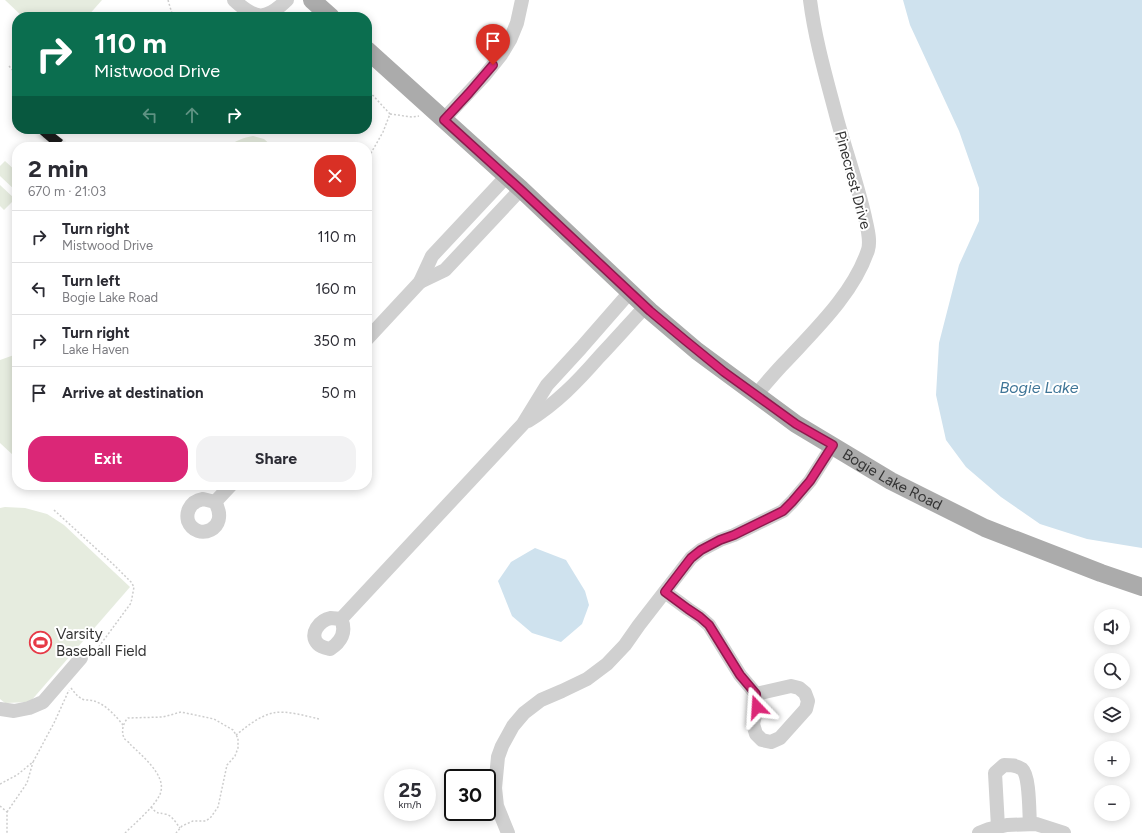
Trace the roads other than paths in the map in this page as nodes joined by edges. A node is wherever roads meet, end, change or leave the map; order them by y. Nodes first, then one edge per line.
1 (234, 0) edge
2 (287, 0) edge
3 (312, 0) edge
4 (522, 0) edge
5 (810, 0) edge
6 (249, 12) edge
7 (271, 12) edge
8 (325, 12) edge
9 (372, 55) edge
10 (439, 116) junction
11 (506, 176) junction
12 (520, 189) junction
13 (420, 282) junction
14 (630, 292) junction
15 (645, 306) junction
16 (372, 334) edge
17 (581, 348) junction
18 (596, 361) junction
19 (756, 395) junction
20 (523, 424) junction
21 (833, 445) junction
22 (226, 490) edge
23 (215, 502) dead end
24 (1142, 587) edge
25 (665, 592) junction
26 (341, 619) dead end
27 (82, 658) dead end
28 (756, 694) junction
29 (0, 709) edge
30 (1030, 824) junction
31 (998, 827) junction
32 (508, 833) edge
33 (979, 833) edge
34 (1064, 833) edge

1 - 6 street
2 - 7 street
3 - 8 main road
4 - 10 street
5 - 19 street, Pinecrest Drive
9 - 10 main road, Bogie Lake Road
10 - 11 main road, Bogie Lake Road
11 - 12 main road, Bogie Lake Road
11 - 13 street
12 - 13 street
12 - 14 main road, Bogie Lake Road
13 - 16 street
14 - 15 main road, Bogie Lake Road
14 - 17 street
15 - 18 street
15 - 19 main road, Bogie Lake Road
17 - 18 street
17 - 20 street
18 - 20 street
19 - 21 main road, Bogie Lake Road
20 - 26 street
21 - 24 main road, Bogie Lake Road
21 - 25 street
22 - 23 street
25 - 28 street
25 - 32 street
27 - 29 street
28 - 28 street
30 - 31 street
30 - 31 street
30 - 34 street
31 - 33 street

